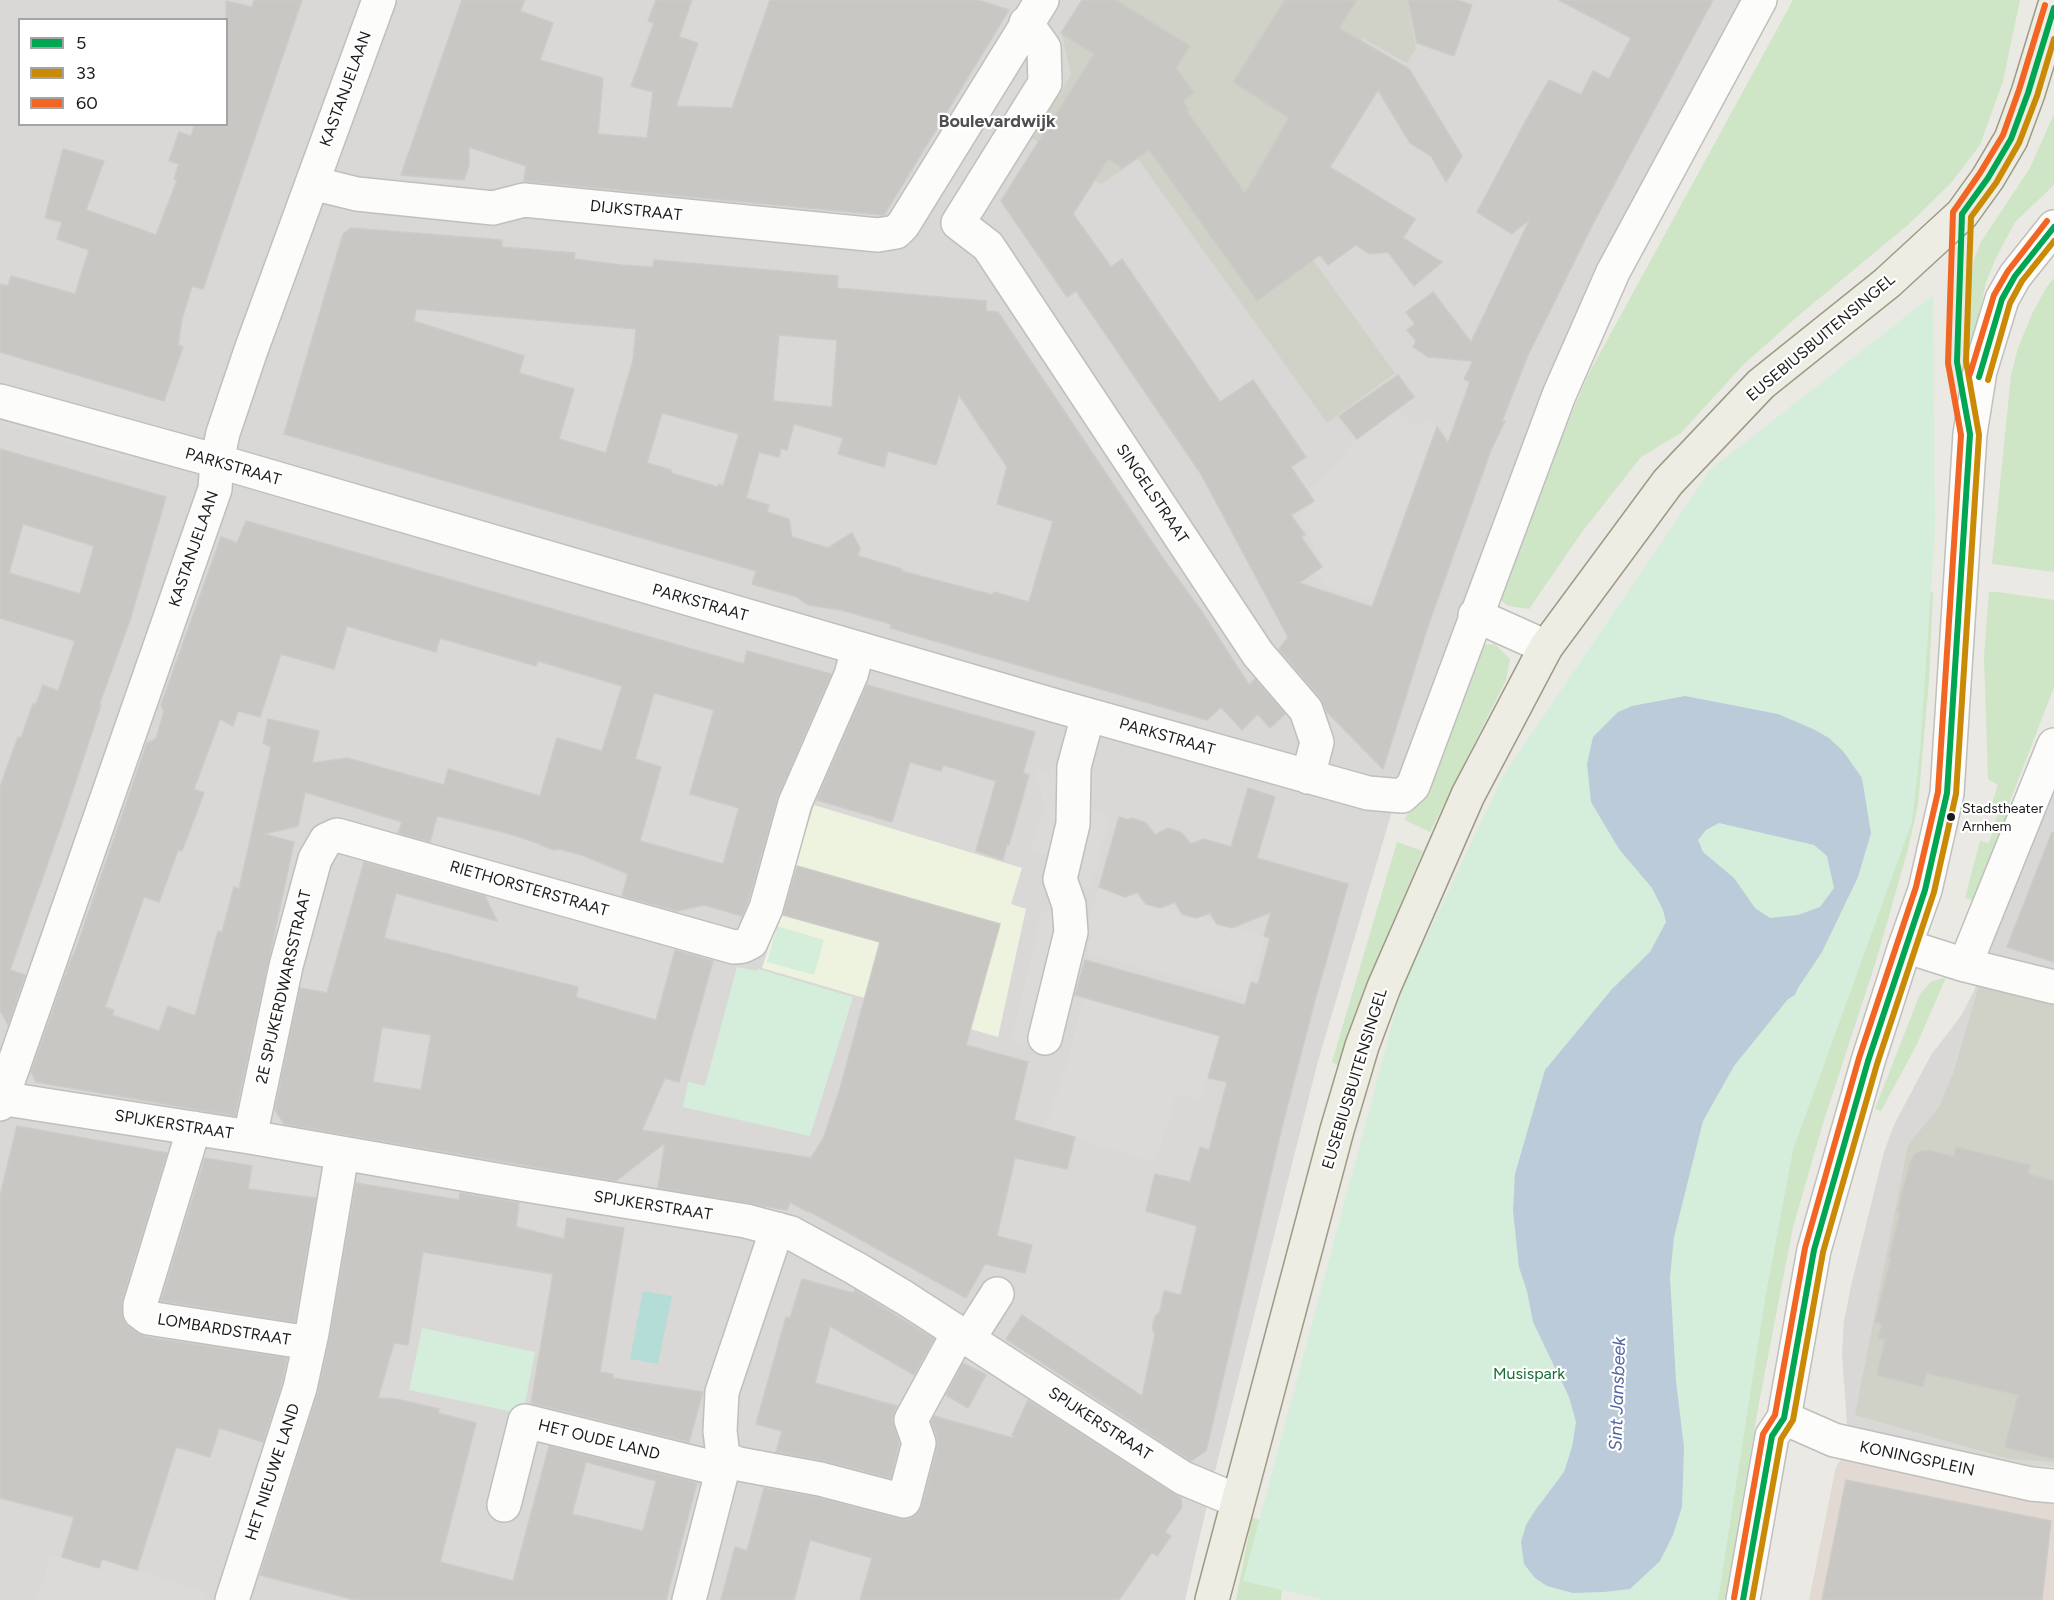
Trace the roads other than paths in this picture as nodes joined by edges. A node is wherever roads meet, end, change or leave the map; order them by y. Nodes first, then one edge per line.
1 (379, 0) edge
2 (1760, 0) edge
3 (2054, 8) edge
4 (1034, 12) edge
5 (312, 183) junction
6 (958, 223) junction
7 (903, 225) junction
8 (2054, 226) edge
9 (0, 401) edge
10 (217, 462) junction
11 (1475, 615) junction
12 (1546, 647) junction
13 (858, 649) junction
14 (1088, 715) junction
15 (2054, 745) edge
16 (1308, 777) junction
17 (326, 840) joint
18 (1905, 946) junction
19 (1965, 965) junction
20 (2054, 987) edge
21 (1045, 1038) dead end
22 (1, 1100) edge
23 (194, 1128) junction
24 (250, 1137) junction
25 (342, 1154) junction
26 (777, 1229) junction
27 (997, 1294) dead end
28 (964, 1335) junction
29 (310, 1343) junction
30 (1784, 1418) junction
31 (724, 1465) junction
32 (2054, 1486) edge
33 (1238, 1501) junction
34 (504, 1505) dead end
35 (232, 1600) edge
36 (689, 1600) edge
37 (1212, 1600) edge
38 (1743, 1600) edge

1 - 5 street, KASTANJELAAN
2 - 11 street
3 - 12 main road, EUSEBIUSBUITENSINGEL
4 - 6 street
4 - 7 street
5 - 7 street, DIJKSTRAAT
5 - 10 street, KASTANJELAAN
6 - 7 street, DIJKSTRAAT
6 - 16 street, SINGELSTRAAT
8 - 18 street
9 - 10 street, PARKSTRAAT
10 - 13 street, PARKSTRAAT
10 - 22 street, KASTANJELAAN
11 - 12 street
11 - 16 street, PARKSTRAAT
12 - 33 main road, EUSEBIUSBUITENSINGEL
13 - 14 street, PARKSTRAAT
13 - 17 street, RIETHORSTERSTRAAT
14 - 16 street, PARKSTRAAT
14 - 21 street
15 - 19 street
17 - 24 street, 2E SPIJKERDWARSSTRAAT
18 - 19 street
18 - 30 street
19 - 20 street
22 - 23 street, SPIJKERSTRAAT
23 - 24 street, SPIJKERSTRAAT
23 - 29 street, LOMBARDSTRAAT
24 - 25 street, SPIJKERSTRAAT
25 - 26 street, SPIJKERSTRAAT
25 - 29 street, LOMBARDSTRAAT
26 - 28 street, SPIJKERSTRAAT
26 - 31 street
27 - 28 street
28 - 31 street
28 - 33 street, SPIJKERSTRAAT
29 - 35 street, HET NIEUWE LAND
30 - 32 street, KONINGSPLEIN
30 - 38 street
31 - 34 street, HET OUDE LAND
31 - 36 street
33 - 37 main road, EUSEBIUSBUITENSINGEL

